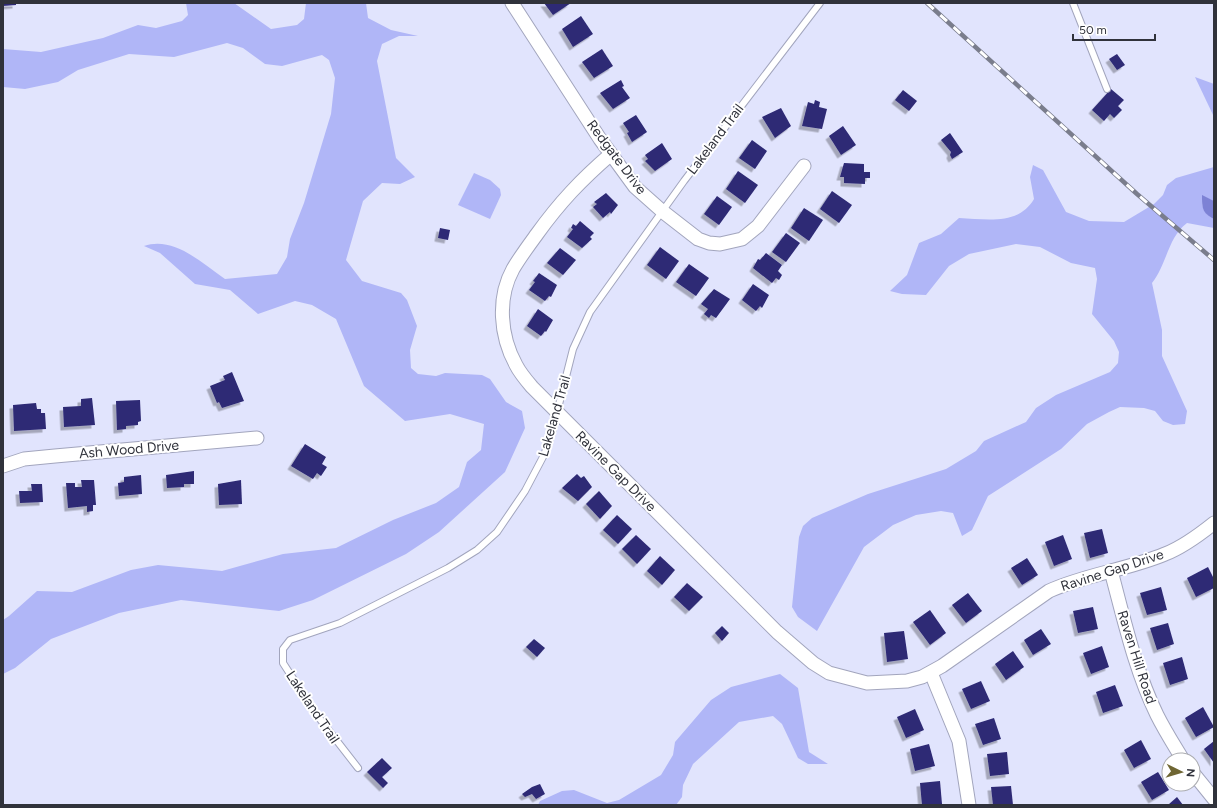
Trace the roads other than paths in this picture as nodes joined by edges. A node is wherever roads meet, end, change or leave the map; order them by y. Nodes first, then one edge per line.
1 (512, 3) edge
2 (820, 3) edge
3 (1074, 3) edge
4 (1107, 89) dead end
5 (611, 154) junction
6 (804, 166) dead end
7 (662, 211) junction
8 (557, 412) junction
9 (257, 438) dead end
10 (3, 466) edge
11 (1214, 523) edge
12 (1111, 570) junction
13 (931, 672) junction
14 (1178, 752) edge
15 (358, 768) dead end
16 (1201, 783) edge
17 (1214, 799) edge
18 (969, 805) edge

1 - 5 street, Redgate Drive
2 - 7 lane, Lakeland Trail
3 - 4 lane
5 - 7 street, Redgate Drive
5 - 8 street, Ravine Gap Drive
6 - 7 street, Redgate Drive
7 - 8 lane, Lakeland Trail
8 - 13 street, Ravine Gap Drive
8 - 15 lane, Lakeland Trail
9 - 10 street, Ash Wood Drive
11 - 12 street, Ravine Gap Drive
12 - 13 street, Ravine Gap Drive
12 - 14 street, Raven Hill Road
13 - 18 street
16 - 17 street

